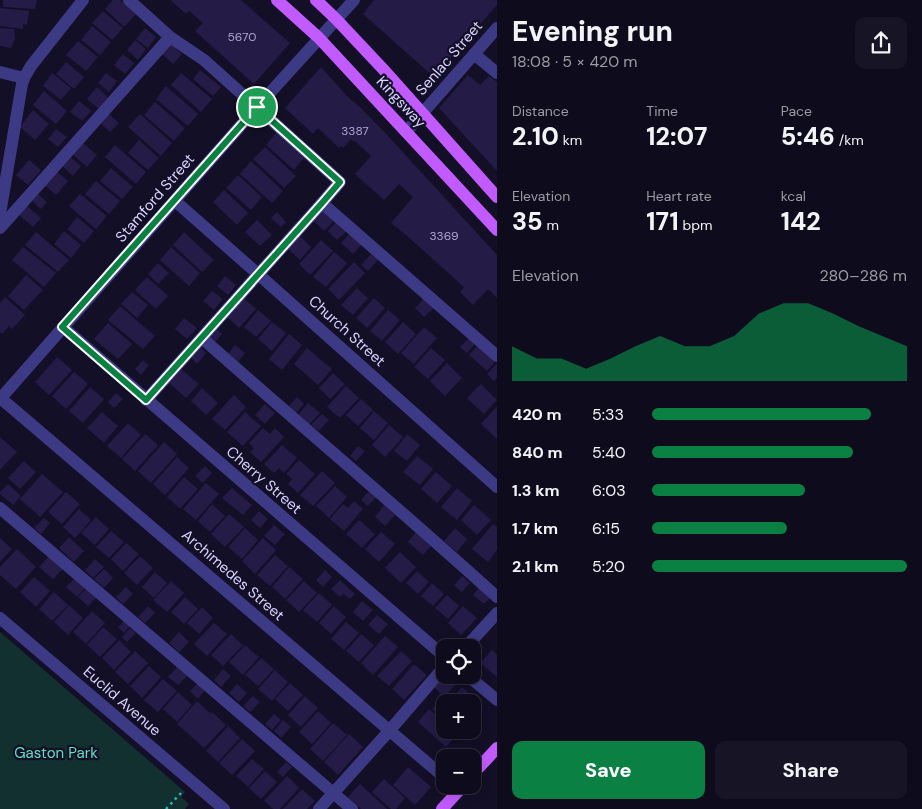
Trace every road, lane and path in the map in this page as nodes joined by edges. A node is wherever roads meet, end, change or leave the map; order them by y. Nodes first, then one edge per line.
1 (83, 0) edge
2 (129, 0) edge
3 (278, 0) edge
4 (316, 0) edge
5 (354, 0) edge
6 (336, 19) junction
7 (497, 28) edge
8 (170, 37) junction
9 (319, 38) junction
10 (474, 54) junction
11 (0, 72) edge
12 (497, 73) edge
13 (24, 78) junction
14 (257, 107) junction
15 (423, 113) junction
16 (406, 132) junction
17 (497, 197) edge
18 (175, 201) junction
19 (322, 203) junction
20 (0, 214) edge
21 (0, 228) edge
22 (497, 230) edge
23 (258, 274) junction
24 (62, 327) junction
25 (202, 338) junction
26 (497, 356) edge
27 (0, 399) edge
28 (146, 400) junction
29 (497, 487) edge
30 (0, 508) edge
31 (497, 597) edge
32 (497, 613) edge
33 (0, 618) edge
34 (473, 639) edge
35 (436, 649) edge
36 (436, 676) edge
37 (478, 684) edge
38 (497, 700) edge
39 (390, 730) junction
40 (497, 748) edge
41 (481, 765) edge
42 (436, 770) edge
43 (181, 793) dead end
44 (334, 793) junction
45 (453, 794) edge
46 (166, 809) edge
47 (224, 809) edge
48 (319, 809) edge
49 (352, 809) edge
50 (442, 809) edge

1 - 13 street
2 - 8 street
3 - 9 main road, Kingsway
4 - 6 main road, Kingsway
5 - 6 street, Stamford Street
6 - 9 street, Stamford Street
6 - 15 main road, Kingsway
7 - 10 street, Senlac Street
8 - 14 street
8 - 21 street
9 - 14 street, Stamford Street
9 - 16 main road, Kingsway
10 - 12 street
10 - 15 street, Senlac Street
11 - 13 street
13 - 20 street
14 - 18 street, Stamford Street
14 - 19 street
15 - 16 street, Senlac Street
15 - 17 main road, Kingsway
16 - 22 main road, Kingsway
18 - 23 street, Church Street
18 - 24 street, Stamford Street
19 - 23 street
19 - 26 street
23 - 25 street
23 - 29 street, Church Street
24 - 27 street, Stamford Street
24 - 28 street, Cherry Street
25 - 28 street
25 - 31 street
27 - 39 street, Archimedes Street
28 - 35 street, Cherry Street
30 - 44 street
32 - 34 street
33 - 47 street, Euclid Avenue
36 - 39 street
37 - 38 street
39 - 42 street, Archimedes Street
39 - 44 street
40 - 41 main road
43 - 46 path
44 - 48 street
44 - 49 street
45 - 50 main road

